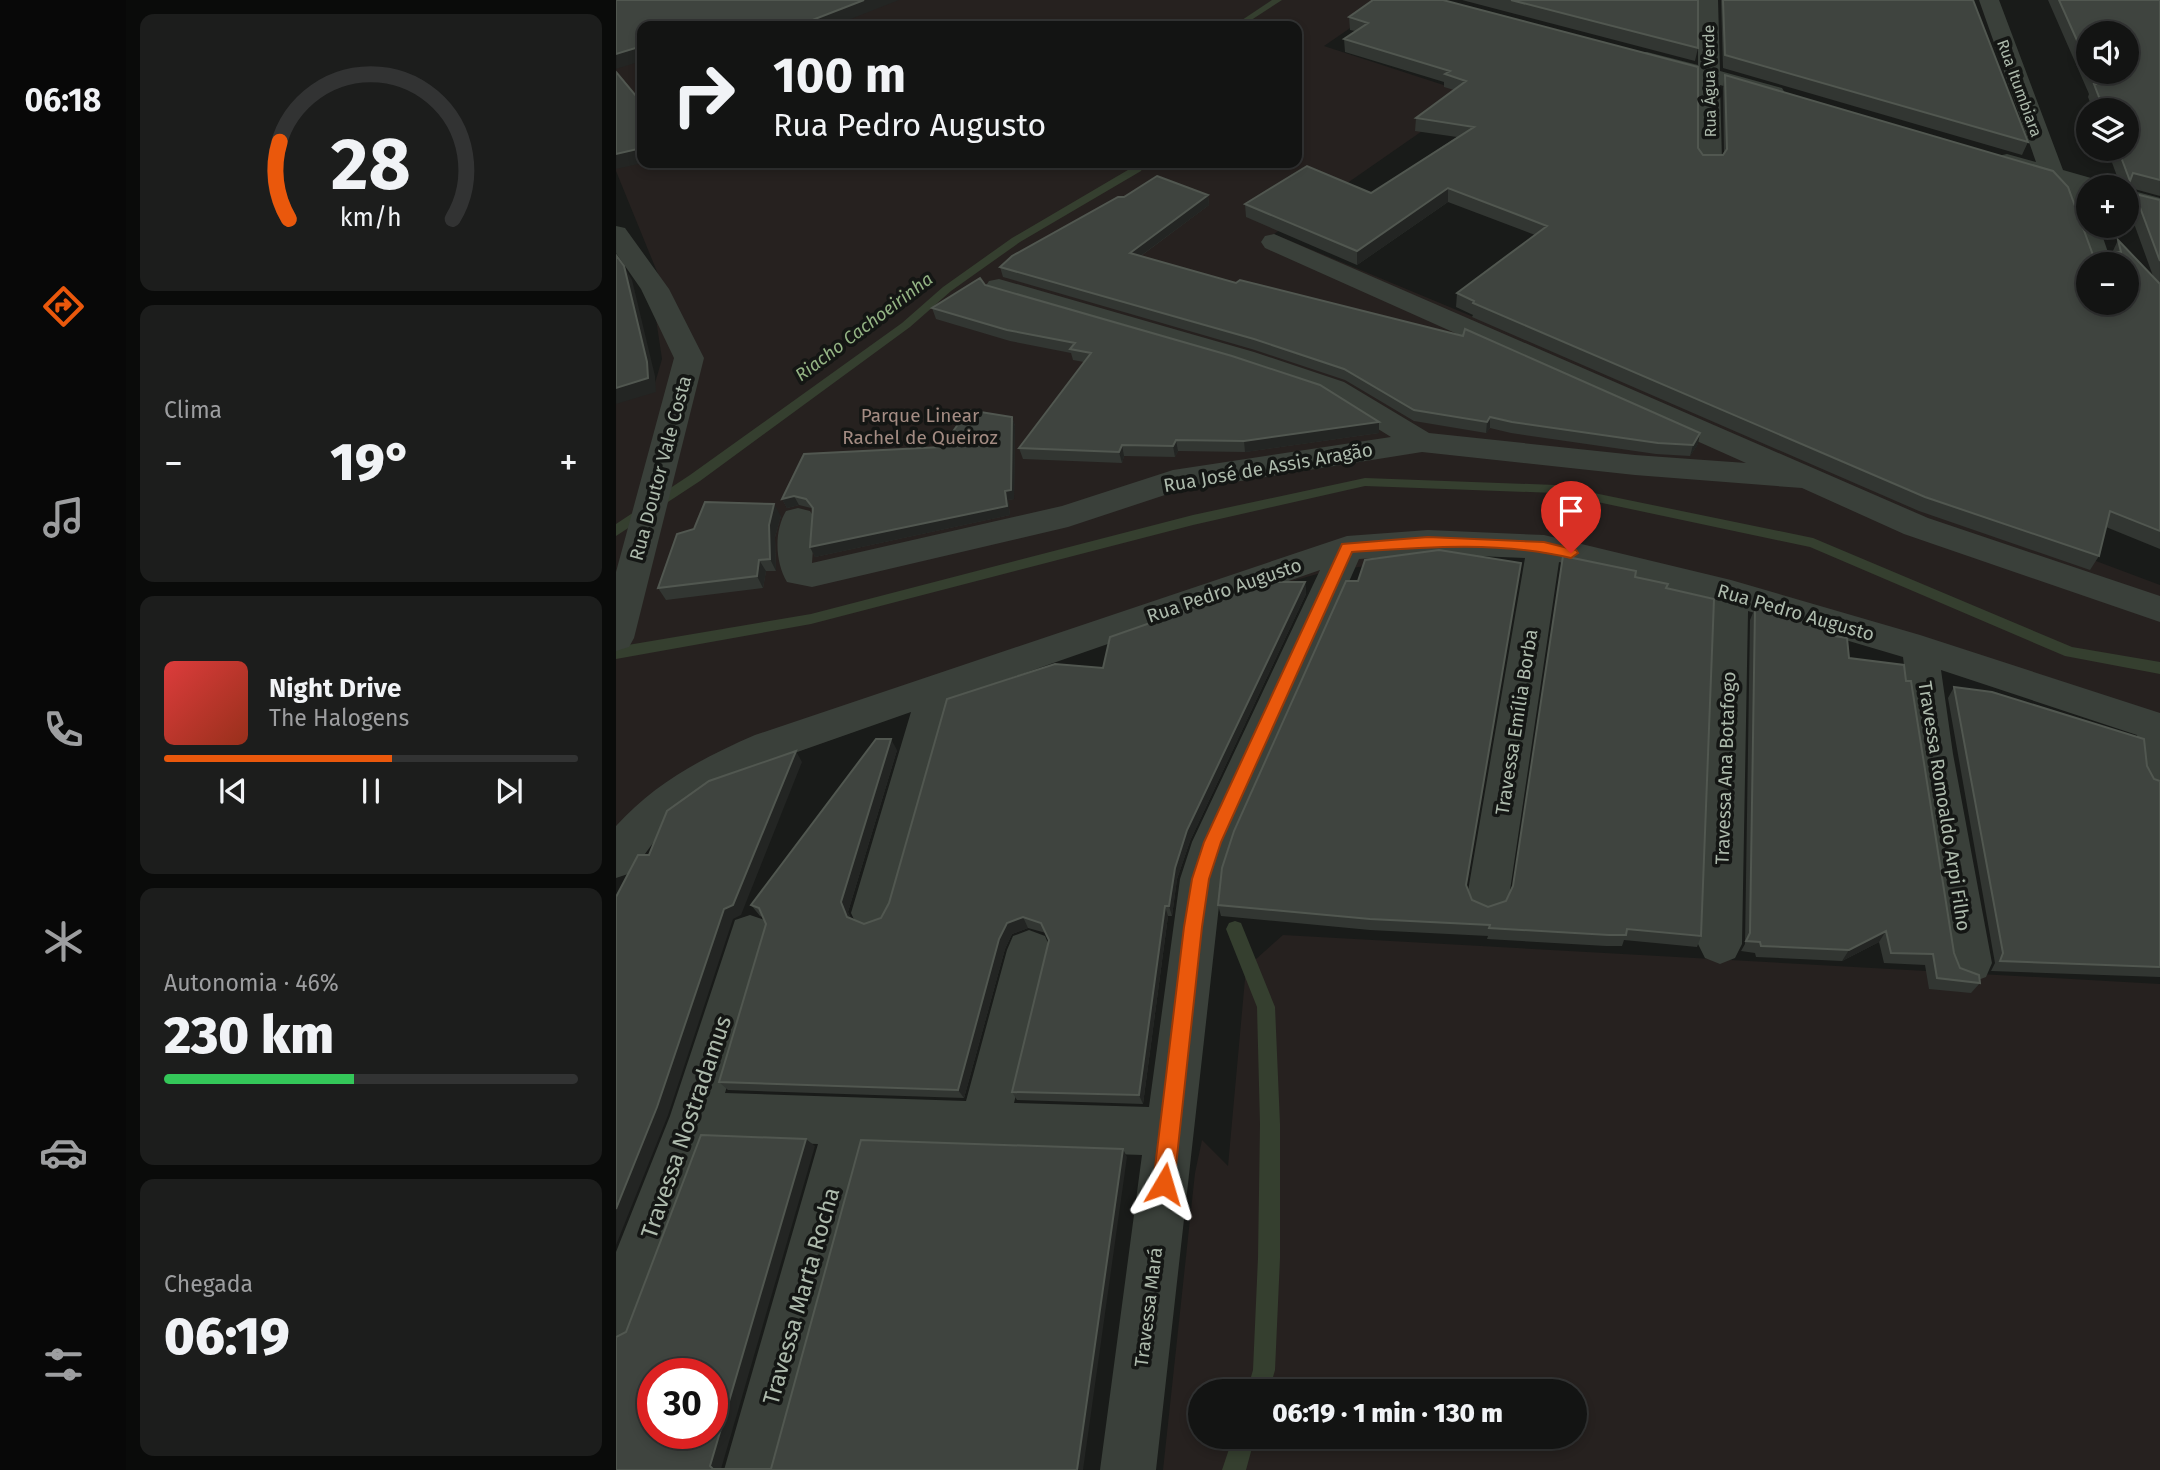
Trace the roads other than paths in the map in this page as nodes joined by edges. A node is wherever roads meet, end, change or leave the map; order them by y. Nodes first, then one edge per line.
1 (1708, 0) edge
2 (1989, 0) edge
3 (1621, 51) edge
4 (1709, 74) junction
5 (1798, 100) edge
6 (1992, 157) edge
7 (1710, 161) edge
8 (2062, 177) junction
9 (2076, 181) edge
10 (2139, 200) edge
11 (2160, 206) edge
12 (616, 234) edge
13 (1274, 242) dead end
14 (2094, 252) edge
15 (999, 287) edge
16 (1422, 442) junction
17 (1802, 478) junction
18 (798, 519) dead end
19 (1544, 547) junction
20 (1347, 548) junction
21 (1731, 593) junction
22 (2160, 609) edge
23 (616, 638) edge
24 (1920, 649) junction
25 (937, 688) junction
26 (2157, 727) edge
27 (2160, 776) edge
28 (616, 860) edge
29 (1488, 897) dead end
30 (872, 913) dead end
31 (750, 934) dead end
32 (1720, 944) dead end
33 (1028, 950) dead end
34 (1970, 963) dead end
35 (694, 1116) junction
36 (849, 1121) junction
37 (984, 1126) junction
38 (1170, 1132) junction
39 (616, 1318) edge
40 (752, 1470) edge
41 (1128, 1470) edge

1 - 4 street, Rua Água Verde
2 - 8 street, Rua Itumbiara
3 - 4 street
4 - 5 street
4 - 7 street, Rua Água Verde
6 - 8 street
8 - 9 street
8 - 14 street, Rua Itumbiara
10 - 11 street
12 - 23 street, Rua Doutor Vale Costa
13 - 17 street
15 - 16 street
16 - 17 street, Rua José de Assis Aragão
16 - 18 street, Rua José de Assis Aragão
17 - 22 street
19 - 20 street, Rua Pedro Augusto
19 - 21 street, Rua Pedro Augusto
19 - 29 street, Travessa Emília Borba
20 - 25 street, Rua Pedro Augusto
20 - 38 street, Travessa Mará
21 - 24 street, Rua Pedro Augusto
21 - 32 street, Travessa Ana Botafogo
24 - 26 street, Rua Pedro Augusto
24 - 34 street, Travessa Romoaldo Arpi Filho
25 - 28 street, Rua Pedro Augusto
25 - 30 street
26 - 27 street
31 - 35 street, Travessa Nostradamus
33 - 37 street
35 - 36 street
35 - 39 street, Travessa Nostradamus
36 - 37 street
36 - 40 street, Travessa Marta Rocha
37 - 38 street
38 - 41 street, Travessa Mará

